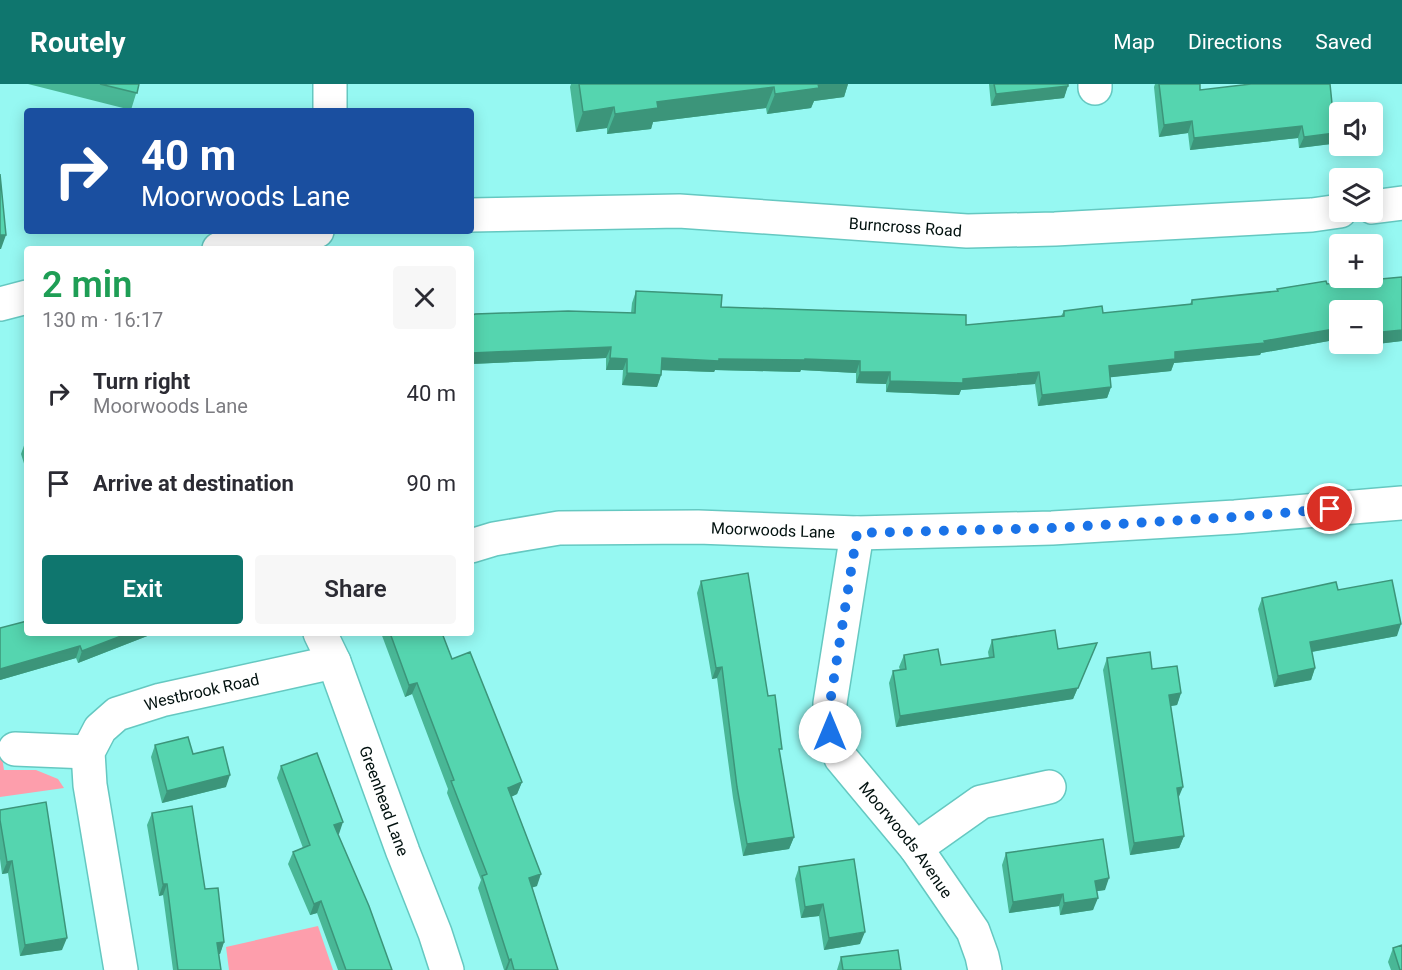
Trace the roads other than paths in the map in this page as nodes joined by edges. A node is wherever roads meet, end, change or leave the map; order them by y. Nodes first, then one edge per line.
1 (330, 84) edge
2 (330, 108) edge
3 (1402, 203) edge
4 (1383, 206) edge
5 (1329, 213) edge
6 (474, 215) edge
7 (301, 234) edge
8 (235, 246) edge
9 (24, 298) edge
10 (0, 304) edge
11 (1402, 503) edge
12 (857, 533) junction
13 (474, 545) edge
14 (321, 636) edge
15 (334, 662) junction
16 (15, 749) dead end
17 (88, 752) junction
18 (1049, 787) dead end
19 (916, 848) junction
20 (121, 970) edge
21 (447, 970) edge
22 (985, 970) edge

1 - 2 street
3 - 4 street
5 - 6 street, Burncross Road
7 - 8 street
9 - 10 street
11 - 12 street, Moorwoods Lane
12 - 13 street, Moorwoods Lane
12 - 19 street, Moorwoods Avenue
14 - 15 street, Greenhead Lane
15 - 17 street, Westbrook Road
15 - 21 street, Greenhead Lane
16 - 17 street
17 - 20 street
18 - 19 street
19 - 22 street, Moorwoods Avenue

